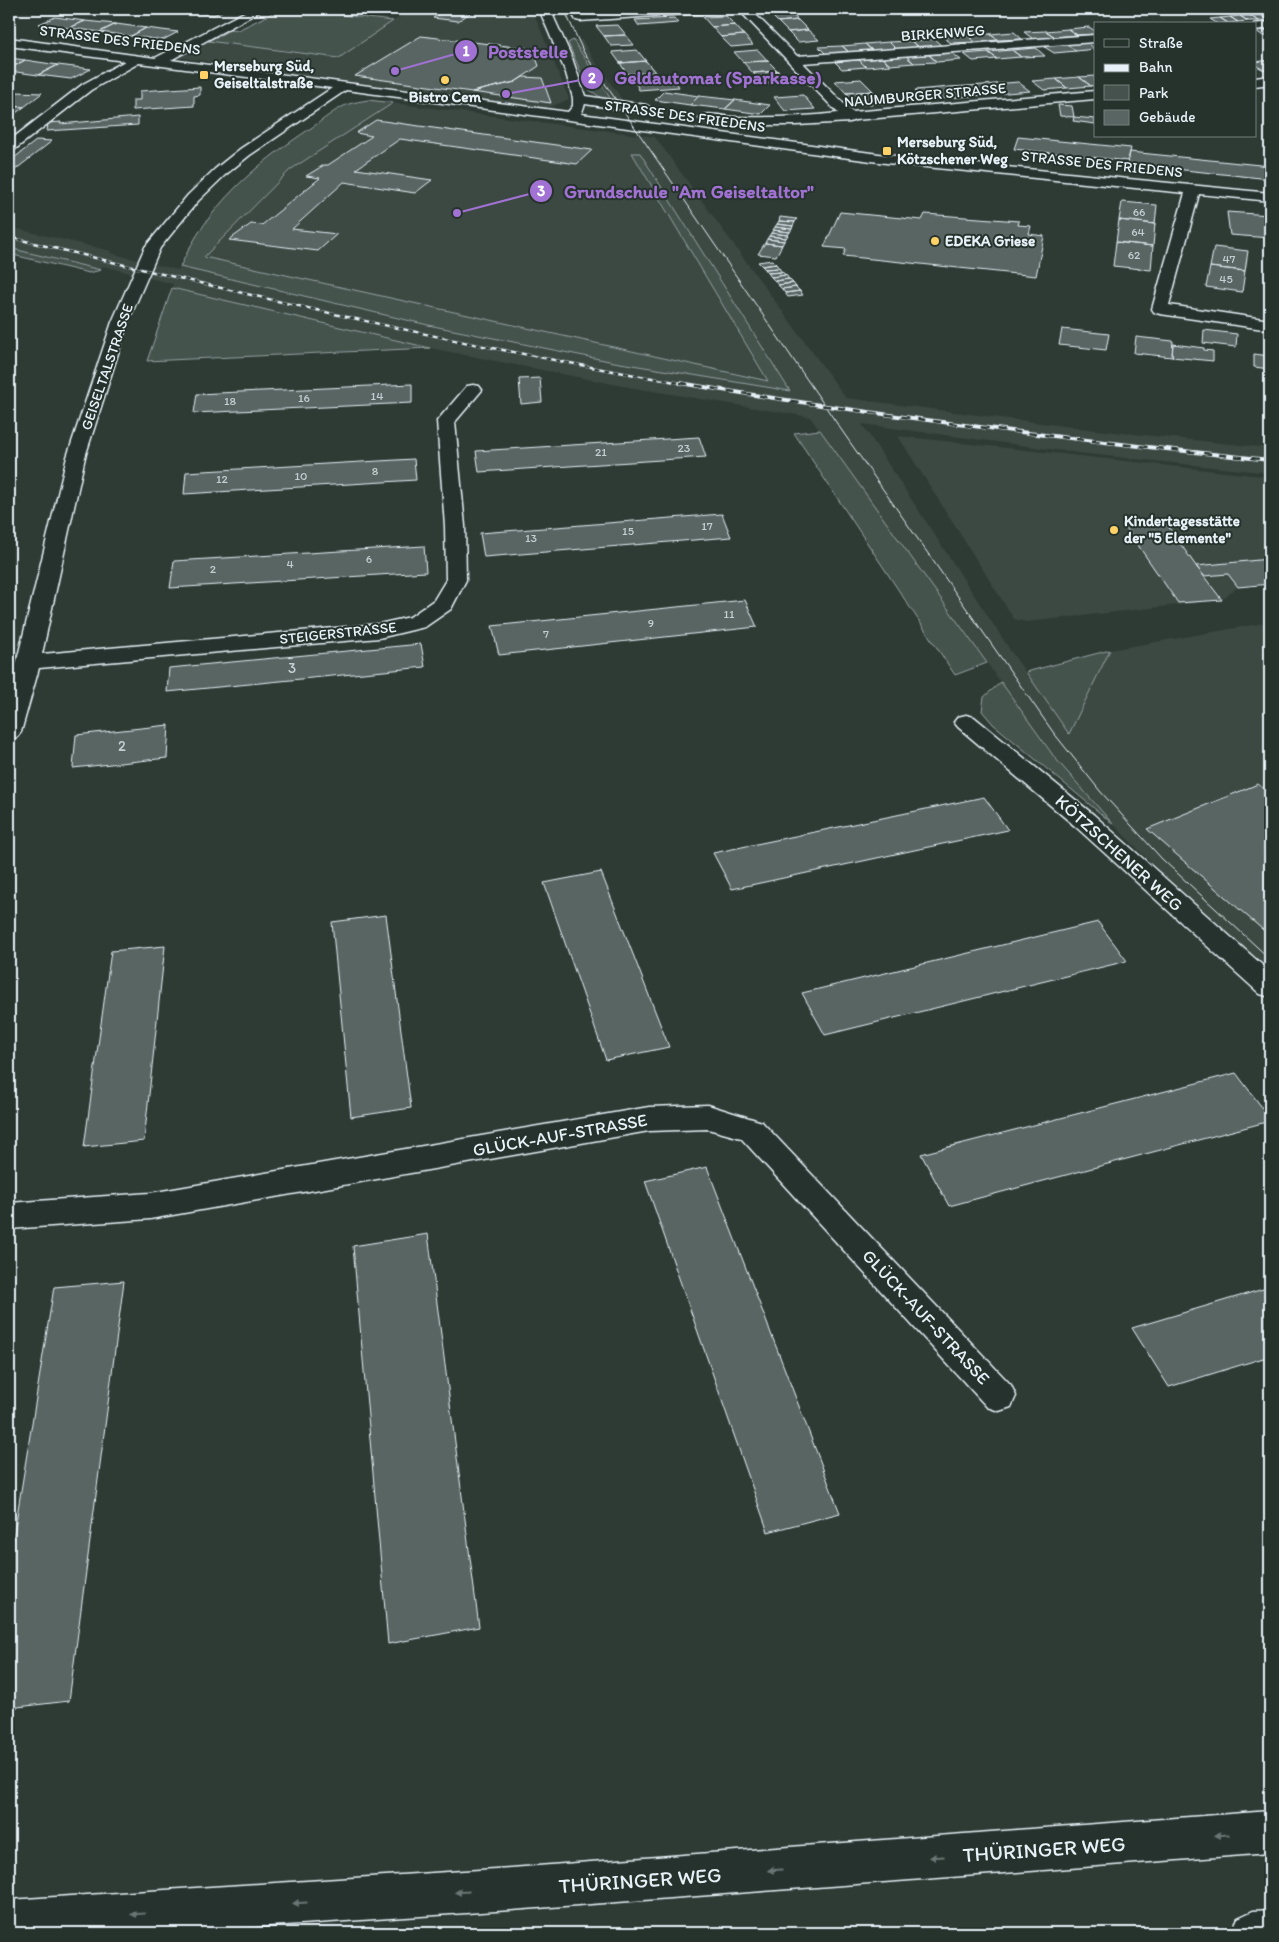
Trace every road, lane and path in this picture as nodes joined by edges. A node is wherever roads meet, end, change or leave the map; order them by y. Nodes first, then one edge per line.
1 (258, 9) edge
2 (545, 9) edge
3 (714, 9) edge
4 (744, 9) edge
5 (578, 13) edge
6 (1256, 26) edge
7 (1270, 26) edge
8 (1094, 38) edge
9 (9, 42) edge
10 (136, 60) junction
11 (793, 60) junction
12 (157, 62) junction
13 (1270, 80) edge
14 (1256, 82) edge
15 (343, 86) junction
16 (1094, 95) edge
17 (579, 100) junction
18 (656, 111) dead end
19 (692, 116) dead end
20 (571, 117) junction
21 (850, 118) junction
22 (9, 147) edge
23 (1193, 190) junction
24 (1270, 197) edge
25 (1270, 325) edge
26 (473, 390) dead end
27 (29, 662) junction
28 (966, 722) dead end
29 (9, 732) edge
30 (1270, 987) edge
31 (9, 1216) edge
32 (999, 1396) dead end
33 (1270, 1832) edge
34 (9, 1922) edge
35 (1270, 1932) edge
36 (1253, 1933) edge

1 - 12 street
2 - 17 street
3 - 5 street
4 - 11 street
6 - 7 street
8 - 11 street, BIRKENWEG
9 - 10 street, STRASSE DES FRIEDENS
10 - 12 street, STRASSE DES FRIEDENS
10 - 22 street
11 - 21 street
12 - 15 street, STRASSE DES FRIEDENS
13 - 14 street
15 - 20 street, STRASSE DES FRIEDENS
15 - 27 street, GEISELTALSTRASSE
16 - 21 street, NAUMBURGER STRASSE
17 - 18 street
17 - 20 street
19 - 21 street, NAUMBURGER STRASSE
20 - 23 street, STRASSE DES FRIEDENS
23 - 24 street, STRASSE DES FRIEDENS
23 - 25 street
26 - 27 street, STEIGERSTRASSE
27 - 29 street, GEISELTALSTRASSE
28 - 30 street, KÖTZSCHENER WEG
31 - 32 street, GLÜCK-AUF-STRASSE
33 -> 34 street, THÜRINGER WEG
35 - 36 street

